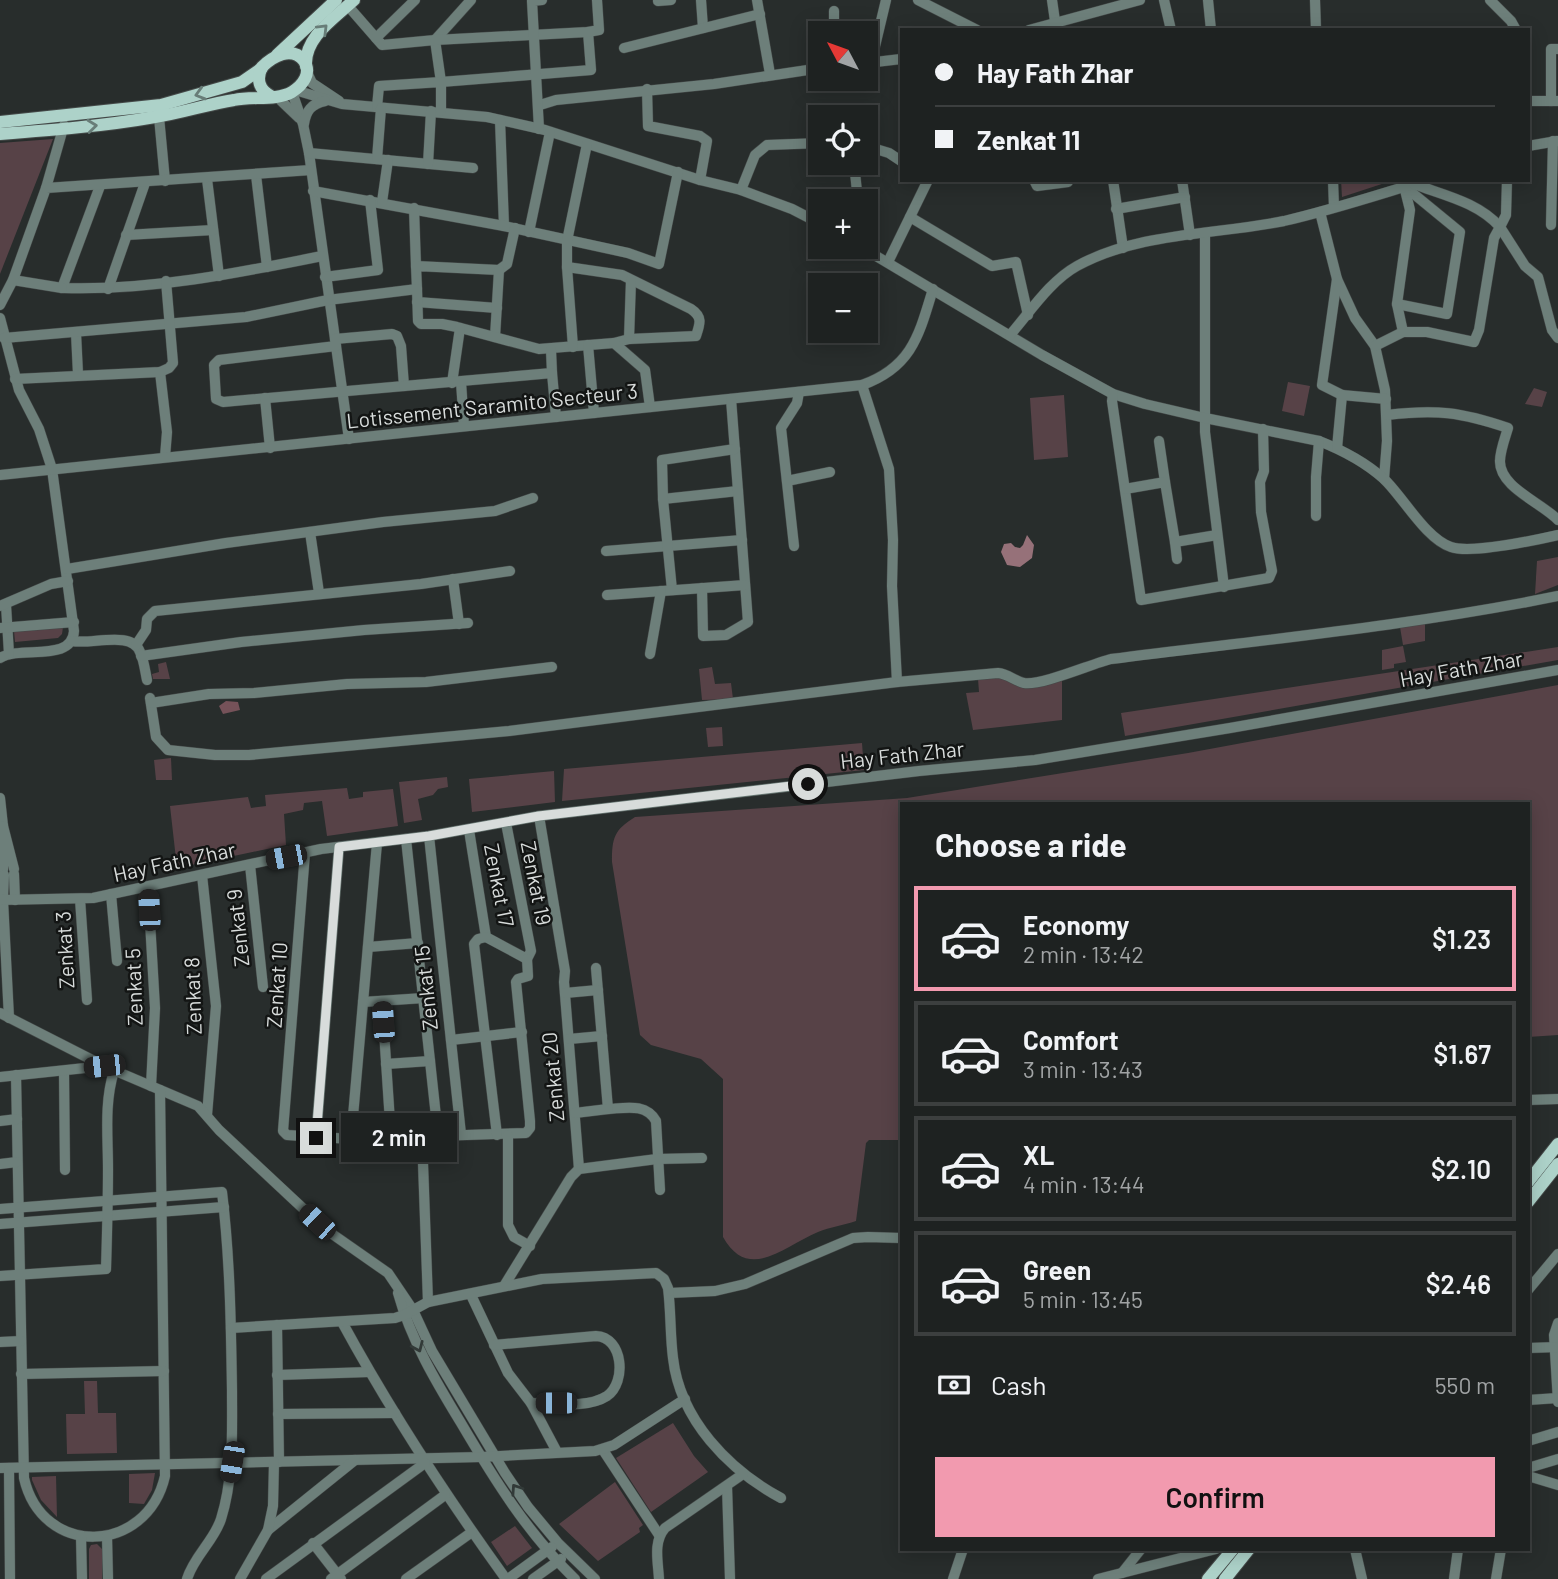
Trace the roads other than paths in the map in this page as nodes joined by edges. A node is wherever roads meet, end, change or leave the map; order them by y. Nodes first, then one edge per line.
1 (415, 0) edge
2 (471, 0) edge
3 (535, 0) edge
4 (597, 0) edge
5 (671, 0) edge
6 (701, 0) edge
7 (757, 0) edge
8 (886, 0) edge
9 (918, 0) edge
10 (1052, 0) edge
11 (1140, 0) edge
12 (1164, 0) edge
13 (1208, 0) edge
14 (1315, 0) edge
15 (1490, 0) edge
16 (658, 1) edge
17 (346, 2) edge
18 (834, 11) dead end
19 (760, 14) junction
20 (834, 21) edge
21 (1055, 21) junction
22 (1044, 27) edge
23 (703, 28) junction
24 (878, 28) edge
25 (973, 28) edge
26 (1171, 28) edge
27 (1212, 28) edge
28 (1316, 28) edge
29 (1515, 28) edge
30 (588, 32) junction
31 (534, 35) junction
32 (376, 38) junction
33 (435, 40) junction
34 (624, 48) dead end
35 (1558, 49) edge
36 (274, 58) junction
37 (900, 59) edge
38 (878, 62) edge
39 (262, 67) junction
40 (307, 69) junction
41 (808, 70) edge
42 (770, 74) junction
43 (538, 76) junction
44 (441, 82) junction
45 (647, 89) junction
46 (293, 91) junction
47 (274, 96) junction
48 (327, 101) junction
49 (1554, 101) edge
50 (1530, 102) edge
51 (342, 104) junction
52 (540, 105) junction
53 (379, 107) junction
54 (436, 111) junction
55 (159, 117) junction
56 (500, 120) junction
57 (0, 122) edge
58 (64, 122) junction
59 (303, 124) junction
60 (545, 130) junction
61 (0, 134) edge
62 (1556, 141) edge
63 (808, 143) edge
64 (587, 144) junction
65 (1530, 146) edge
66 (878, 150) edge
67 (309, 153) junction
68 (382, 160) junction
69 (900, 160) edge
70 (428, 164) junction
71 (474, 168) dead end
72 (311, 170) junction
73 (678, 172) junction
74 (256, 175) junction
75 (207, 179) junction
76 (700, 180) junction
77 (165, 181) junction
78 (927, 182) edge
79 (1035, 182) edge
80 (1068, 182) edge
81 (1113, 182) edge
82 (1182, 182) edge
83 (1333, 182) edge
84 (1420, 182) edge
85 (1507, 182) edge
86 (145, 183) junction
87 (1409, 185) junction
88 (100, 186) junction
89 (46, 188) junction
90 (741, 190) junction
91 (313, 191) junction
92 (1185, 197) junction
93 (370, 200) junction
94 (382, 202) junction
95 (1334, 207) junction
96 (414, 208) junction
97 (1116, 209) junction
98 (1320, 212) junction
99 (808, 217) edge
100 (910, 217) junction
101 (1551, 225) dead end
102 (510, 227) junction
103 (1500, 227) junction
104 (213, 230) junction
105 (529, 232) junction
106 (1205, 234) junction
107 (126, 235) junction
108 (1190, 235) junction
109 (567, 241) junction
110 (1122, 248) junction
111 (323, 256) junction
112 (878, 256) edge
113 (888, 262) junction
114 (416, 266) junction
115 (267, 267) junction
116 (567, 267) junction
117 (499, 270) junction
118 (219, 276) junction
119 (325, 277) junction
120 (1337, 279) junction
121 (13, 280) junction
122 (631, 280) junction
123 (166, 281) junction
124 (62, 288) junction
125 (108, 289) junction
126 (417, 289) junction
127 (933, 289) junction
128 (328, 300) junction
129 (417, 302) junction
130 (1397, 304) junction
131 (0, 305) edge
132 (496, 308) junction
133 (1028, 315) junction
134 (0, 318) edge
135 (170, 325) junction
136 (460, 328) junction
137 (1403, 332) junction
138 (76, 333) junction
139 (1010, 335) junction
140 (495, 337) junction
141 (4, 338) junction
142 (1558, 338) edge
143 (629, 339) junction
144 (335, 342) junction
145 (614, 342) junction
146 (588, 345) junction
147 (1374, 346) junction
148 (573, 347) junction
149 (551, 350) junction
150 (160, 372) junction
151 (552, 373) junction
152 (78, 374) junction
153 (15, 379) junction
154 (457, 382) junction
155 (862, 385) junction
156 (404, 386) junction
157 (342, 390) junction
158 (799, 392) junction
159 (1113, 394) junction
160 (1342, 395) junction
161 (265, 398) junction
162 (731, 399) junction
163 (1386, 399) junction
164 (650, 407) junction
165 (594, 413) junction
166 (1387, 415) junction
167 (556, 417) junction
168 (1205, 418) junction
169 (464, 426) junction
170 (1263, 429) junction
171 (349, 439) junction
172 (1159, 441) dead end
173 (1319, 441) junction
174 (270, 448) junction
175 (1336, 448) junction
176 (735, 449) junction
177 (165, 457) junction
178 (52, 469) junction
179 (830, 472) dead end
180 (0, 475) edge
181 (1384, 479) junction
182 (787, 481) junction
183 (1166, 482) junction
184 (1125, 489) junction
185 (738, 491) junction
186 (533, 498) dead end
187 (663, 499) junction
188 (1316, 516) dead end
189 (1558, 520) edge
190 (310, 532) junction
191 (1558, 535) edge
192 (1217, 536) junction
193 (742, 540) junction
194 (1175, 542) junction
195 (667, 546) junction
196 (794, 546) dead end
197 (606, 551) dead end
198 (1177, 559) dead end
199 (510, 571) dead end
200 (68, 575) junction
201 (453, 579) junction
202 (745, 585) junction
203 (1224, 587) junction
204 (702, 588) junction
205 (667, 591) junction
206 (319, 593) junction
207 (607, 595) dead end
208 (1558, 596) edge
209 (3, 606) edge
210 (74, 622) junction
211 (3, 627) edge
212 (72, 641) junction
213 (136, 645) junction
214 (650, 654) dead end
215 (4, 656) edge
216 (141, 656) junction
217 (551, 667) dead end
218 (1558, 670) edge
219 (147, 680) dead end
220 (897, 682) junction
221 (0, 798) edge
222 (539, 816) junction
223 (506, 823) junction
224 (469, 830) junction
225 (429, 836) junction
226 (406, 839) junction
227 (377, 843) junction
228 (339, 847) junction
229 (305, 853) junction
230 (250, 865) junction
231 (9, 872) junction
232 (202, 875) junction
233 (148, 887) junction
234 (111, 894) junction
235 (80, 899) junction
236 (1, 900) edge
237 (15, 900) junction
238 (486, 937) junction
239 (418, 943) junction
240 (368, 947) junction
241 (529, 955) junction
242 (117, 961) dead end
243 (596, 968) dead end
244 (263, 987) dead end
245 (564, 988) junction
246 (598, 990) junction
247 (424, 998) junction
248 (87, 1000) dead end
249 (382, 1001) junction
250 (363, 1002) junction
251 (4, 1015) edge
252 (522, 1032) junction
253 (485, 1036) junction
254 (602, 1036) junction
255 (569, 1039) junction
256 (451, 1040) junction
257 (430, 1061) junction
258 (386, 1064) junction
259 (109, 1069) junction
260 (64, 1071) junction
261 (16, 1075) junction
262 (0, 1077) edge
263 (155, 1088) junction
264 (1558, 1099) edge
265 (1530, 1100) edge
266 (608, 1109) junction
267 (575, 1113) junction
268 (207, 1115) junction
269 (17, 1119) junction
270 (0, 1121) edge
271 (461, 1134) junction
272 (422, 1135) junction
273 (438, 1135) junction
274 (503, 1135) junction
275 (391, 1137) junction
276 (316, 1138) junction
277 (351, 1139) junction
278 (1558, 1144) edge
279 (702, 1158) dead end
280 (657, 1159) junction
281 (17, 1162) junction
282 (0, 1164) edge
283 (1558, 1164) edge
284 (579, 1169) junction
285 (65, 1170) dead end
286 (1530, 1179) edge
287 (660, 1190) dead end
288 (162, 1196) junction
289 (1530, 1199) edge
290 (108, 1201) junction
291 (224, 1207) junction
292 (18, 1208) junction
293 (0, 1209) edge
294 (162, 1212) junction
295 (108, 1216) junction
296 (18, 1223) junction
297 (0, 1224) edge
298 (900, 1238) edge
299 (530, 1246) junction
300 (1558, 1254) edge
301 (19, 1275) junction
302 (0, 1276) edge
303 (504, 1286) junction
304 (1530, 1288) edge
305 (669, 1293) junction
306 (471, 1295) junction
307 (428, 1301) junction
308 (409, 1313) junction
309 (342, 1322) junction
310 (1558, 1324) edge
311 (277, 1325) junction
312 (231, 1328) junction
313 (21, 1341) junction
314 (0, 1342) edge
315 (494, 1345) junction
316 (1556, 1347) edge
317 (1530, 1348) edge
318 (164, 1371) junction
319 (369, 1372) junction
320 (21, 1374) junction
321 (277, 1375) junction
322 (685, 1399) junction
323 (1558, 1400) edge
324 (1530, 1401) edge
325 (531, 1403) junction
326 (395, 1413) junction
327 (278, 1414) junction
328 (1558, 1432) edge
329 (1530, 1440) edge
330 (603, 1450) junction
331 (557, 1452) junction
332 (1558, 1455) edge
333 (494, 1456) junction
334 (481, 1457) junction
335 (355, 1460) junction
336 (424, 1461) junction
337 (232, 1462) junction
338 (276, 1462) junction
339 (165, 1465) junction
340 (1530, 1467) edge
341 (5, 1468) edge
342 (23, 1468) junction
343 (743, 1474) junction
344 (1530, 1477) edge
345 (1558, 1485) edge
346 (727, 1486) junction
347 (445, 1495) junction
348 (781, 1498) dead end
349 (268, 1530) junction
350 (472, 1532) junction
351 (659, 1535) junction
352 (80, 1536) junction
353 (107, 1536) junction
354 (313, 1543) junction
355 (558, 1543) junction
356 (547, 1551) junction
357 (962, 1551) edge
358 (1139, 1551) edge
359 (1209, 1551) edge
360 (1228, 1551) edge
361 (1247, 1551) edge
362 (1355, 1551) edge
363 (1458, 1551) edge
364 (1501, 1551) edge
365 (568, 1553) junction
366 (557, 1562) junction
367 (1120, 1576) edge
368 (337, 1577) edge
369 (10, 1579) edge
370 (82, 1579) edge
371 (108, 1579) edge
372 (187, 1579) edge
373 (240, 1579) edge
374 (266, 1579) edge
375 (406, 1579) edge
376 (507, 1579) edge
377 (533, 1579) edge
378 (575, 1579) edge
379 (594, 1579) edge
380 (659, 1579) edge
381 (730, 1579) edge
382 (953, 1579) edge
383 (1098, 1579) edge
384 (1208, 1579) edge
385 (1224, 1579) edge
386 (1362, 1579) edge
387 (1454, 1579) edge
388 (1496, 1579) edge

1 - 32 street
2 - 33 street
3 - 31 street
4 - 30 street
5 - 16 street
6 - 23 street
7 - 19 street
8 - 24 street
9 - 25 street
10 - 21 street
11 - 21 street
12 - 26 street
13 - 27 street
14 - 28 street
15 - 29 street
17 - 32 street
17 - 36 main road
40 -> 17 main road
18 - 20 street
19 - 23 street
19 - 42 street
21 - 22 street
23 - 34 street
30 - 31 street
30 - 43 street
31 - 33 street
31 - 43 street
32 - 33 street
33 - 44 street
35 - 49 street
36 - 39 main road
36 - 40 main road
37 - 38 street
39 - 47 main road
39 -> 58 main road
40 - 46 main road
40 - 51 street
41 - 42 street
42 - 45 street
43 - 44 street
43 - 52 street
44 - 53 street
44 - 54 street
45 - 52 street
45 - 76 street
46 - 47 main road
46 - 48 street
46 - 59 street
47 - 55 main road
47 - 59 street
48 - 51 street
48 - 59 street
49 - 50 street
51 - 53 street
52 - 60 street
53 - 54 street
53 - 68 street
54 - 56 street
54 - 70 street
58 -> 55 main road
55 - 77 street
56 - 60 street
56 - 102 street
57 - 58 main road
58 - 61 main road
58 - 89 street
59 - 67 street
60 - 64 street
60 - 105 street
62 - 65 street
62 - 101 street
63 - 90 street
64 - 73 street
64 - 109 street
66 - 69 street
67 - 68 street
67 - 72 street
68 - 70 street
68 - 94 street
70 - 71 street
72 - 74 street
72 - 91 street
73 - 76 street
73 - 109 street
74 - 75 street
74 - 115 street
75 - 77 street
75 - 104 street
76 - 90 street
77 - 86 street
78 - 100 street
79 - 80 street
81 - 97 street
82 - 92 street
83 - 95 street
84 - 87 street
85 - 103 street
86 - 88 street
86 - 107 street
87 - 95 street
87 - 103 street
87 - 130 street
87 - 130 street
88 - 89 street
88 - 124 street
89 - 121 street
90 - 99 street
91 - 93 street
91 - 111 street
92 - 97 street
92 - 108 street
93 - 94 street
93 - 119 street
94 - 96 street
95 - 98 street
96 - 102 street
96 - 114 street
97 - 110 street
98 - 106 street
98 - 120 street
100 - 113 street
100 - 133 street
102 - 105 street
102 - 117 street
103 - 137 street
103 - 142 street
104 - 107 street
104 - 118 street
105 - 109 street
106 - 108 street
106 - 168 street
107 - 125 street
108 - 110 street
109 - 116 street
110 - 133 street
111 - 115 street
111 - 119 street
112 - 113 street
113 - 127 street
114 - 117 street
114 - 126 street
115 - 118 street
116 - 122 street
116 - 148 street
117 - 132 street
118 - 123 street
119 - 128 street
120 - 147 street
120 - 160 street
121 - 124 street
121 - 131 street
122 - 143 street
122 - 143 street
123 - 125 street
123 - 135 street
124 - 125 street
126 - 128 street
126 - 129 street
127 - 139 street
127 - 155 street, Lotissement Saramito Secteur 3
128 - 135 street
128 - 144 street
129 - 132 street
129 - 136 street
130 - 137 street
132 - 140 street
133 - 139 street
134 - 141 street
135 - 138 street
135 - 150 street
136 - 140 street
136 - 154 street
137 - 147 street
138 - 141 street
138 - 152 street
139 - 159 street
140 - 149 street
141 - 153 street
143 - 145 street
144 - 156 street
144 - 157 street
144 - 161 street
145 - 146 street
145 - 164 street
146 - 148 street
146 - 165 street
147 - 163 street
148 - 149 street
149 - 151 street
150 - 152 street
150 - 177 street
151 - 154 street
151 - 167 street
152 - 153 street
153 - 178 street
154 - 156 street
154 - 169 street
155 - 158 street, Lotissement Saramito Secteur 3
155 - 220 street
156 - 157 street
157 - 161 street
157 - 171 street
158 - 162 street, Lotissement Saramito Secteur 3
158 - 182 street
159 - 168 street
159 - 184 street
160 - 163 street
160 - 175 street
161 - 174 street
162 - 164 street, Lotissement Saramito Secteur 3
162 - 176 street
163 - 166 street
164 - 165 street, Lotissement Saramito Secteur 3
165 - 167 street, Lotissement Saramito Secteur 3
166 - 181 street
166 - 189 street
167 - 169 street, Lotissement Saramito Secteur 3
168 - 170 street
168 - 192 street
169 - 171 street, Lotissement Saramito Secteur 3
170 - 173 street
170 - 203 street
171 - 174 street, Lotissement Saramito Secteur 3
172 - 183 street
173 - 175 street
173 - 188 street
174 - 177 street, Lotissement Saramito Secteur 3
175 - 181 street
176 - 185 street
176 - 187 street
177 - 178 street, Lotissement Saramito Secteur 3
178 - 180 street, Lotissement Saramito Secteur 3
178 - 200 street
179 - 182 street
181 - 191 street
182 - 196 street
183 - 184 street
183 - 194 street
184 - 203 street
185 - 187 street
185 - 193 street
186 - 190 street
187 - 195 street
190 - 200 street
190 - 206 street
192 - 194 street
192 - 203 street
193 - 195 street
193 - 202 street
194 - 198 street
195 - 197 street
195 - 205 street
199 - 201 street
200 - 209 street
200 - 210 street
201 - 206 street
201 - 216 street
202 - 204 street
202 - 204 street
204 - 205 street
205 - 207 street
205 - 214 street
206 - 213 street
208 - 220 street
209 - 211 street
210 - 211 street
210 - 212 street
211 - 215 street
212 - 213 street
212 - 215 street
213 - 216 street
216 - 219 street
217 - 220 street
218 - 222 street, Hay Fath Zhar
221 - 231 street
222 - 223 street, Hay Fath Zhar
222 - 245 street, Zenkat 20
223 - 224 street, Hay Fath Zhar
223 - 241 street, Zenkat 19
224 - 225 street, Hay Fath Zhar
224 - 238 street, Zenkat 17
225 - 226 street, Hay Fath Zhar
225 - 256 street, Zenkat 15
226 - 227 street, Hay Fath Zhar
226 - 239 street
227 - 228 street, Hay Fath Zhar
227 - 240 street
228 - 229 street, Hay Fath Zhar
228 - 276 street
229 - 230 street, Hay Fath Zhar
229 - 276 street, Zenkat 10
230 - 232 street, Hay Fath Zhar
230 - 244 street, Zenkat 9
231 - 236 street
231 - 237 street
232 - 233 street, Hay Fath Zhar
232 - 268 street, Zenkat 8
233 - 234 street, Hay Fath Zhar
233 - 263 street, Zenkat 5
234 - 235 street, Hay Fath Zhar
234 - 242 street
235 - 237 street, Hay Fath Zhar
235 - 248 street, Zenkat 3
236 - 237 street, Hay Fath Zhar
236 - 251 street
238 - 241 street, Zenkat 17
238 - 253 street
239 - 240 street
239 - 247 street
240 - 250 street
241 - 252 street
243 - 246 street
245 - 246 street
245 - 255 street, Zenkat 20
246 - 254 street
247 - 249 street
247 - 257 street
249 - 250 street
249 - 258 street
250 - 277 street
251 - 259 street
252 - 253 street
252 - 274 street
253 - 256 street
253 - 274 street
254 - 255 street
254 - 266 street
255 - 267 street, Zenkat 20
256 - 271 street, Zenkat 15
257 - 258 street
257 - 273 street
258 - 275 street
259 - 260 street
259 - 263 street
259 - 290 street
260 - 261 street
260 - 285 street
261 - 262 street
261 - 269 street
263 - 268 street
263 - 288 street, Zenkat 5
264 - 265 street
266 - 267 street
266 - 280 street
267 - 284 street, Zenkat 20
268 - 308 street
269 - 270 street
269 - 281 street
271 - 273 street
271 - 274 street
272 - 273 street
272 - 275 street
272 - 307 street
274 - 299 street
275 - 277 street
276 - 277 street
278 - 286 main road
279 - 280 street
280 - 284 street
280 - 287 street
281 - 282 street
281 - 292 street
283 - 289 main road
284 - 299 street
288 - 290 street
288 - 291 street
288 - 294 street, Zenkat 5
290 - 292 street
290 - 295 street
291 - 294 street
291 - 312 street
292 - 293 street
292 - 296 street
294 - 295 street
294 - 318 street, Zenkat 5
295 - 296 street
295 - 301 street
296 - 297 street
296 - 301 street
298 - 305 street
299 - 303 street
300 - 304 street
301 - 302 street
301 - 313 street
303 - 305 street
303 - 306 street
305 - 322 street
306 - 307 street
306 - 315 street
307 - 308 street
308 - 309 street
308 - 333 street
308 -> 334 street
309 - 311 street
309 - 319 street
310 - 316 street
311 - 312 street
311 - 321 street
312 - 337 street
313 - 314 street
313 - 320 street
315 - 325 street
315 - 325 street
316 - 317 street
316 - 323 street
318 - 320 street
318 - 339 street, Zenkat 5
319 - 321 street
319 - 326 street
320 - 342 street
321 - 327 street
322 - 330 street
322 - 343 street
323 - 324 street
325 - 331 street
326 - 327 street
326 - 336 street
327 - 338 street
328 - 329 street
330 - 331 street
330 - 351 street
331 - 333 street
332 - 340 street
333 - 334 street
355 -> 333 street
334 - 336 street
334 - 356 street
335 - 336 street
335 - 338 street
335 - 349 street
336 - 347 street
336 - 354 street
337 - 338 street
337 - 339 street
337 - 372 street
338 - 349 street
339 - 342 street
339 - 353 street, Zenkat 5
341 - 342 street
341 - 369 street
342 - 352 street
343 - 346 street
343 - 348 street
344 - 345 street
346 - 351 street
346 - 381 street
347 - 350 street
347 - 368 street
349 - 373 street
350 - 375 street
350 - 376 street
351 - 380 street
352 - 353 street
352 - 370 street
353 - 371 street
354 - 368 street
354 - 374 street
355 - 356 street
355 - 365 street
356 - 366 street
356 - 376 street
357 - 382 street
358 - 367 street
359 - 367 street
360 - 384 main road
361 - 385 main road
362 - 386 street
363 - 387 street
364 - 388 street
365 - 366 street
365 - 379 street
366 - 377 street
366 - 378 street
367 - 383 street

